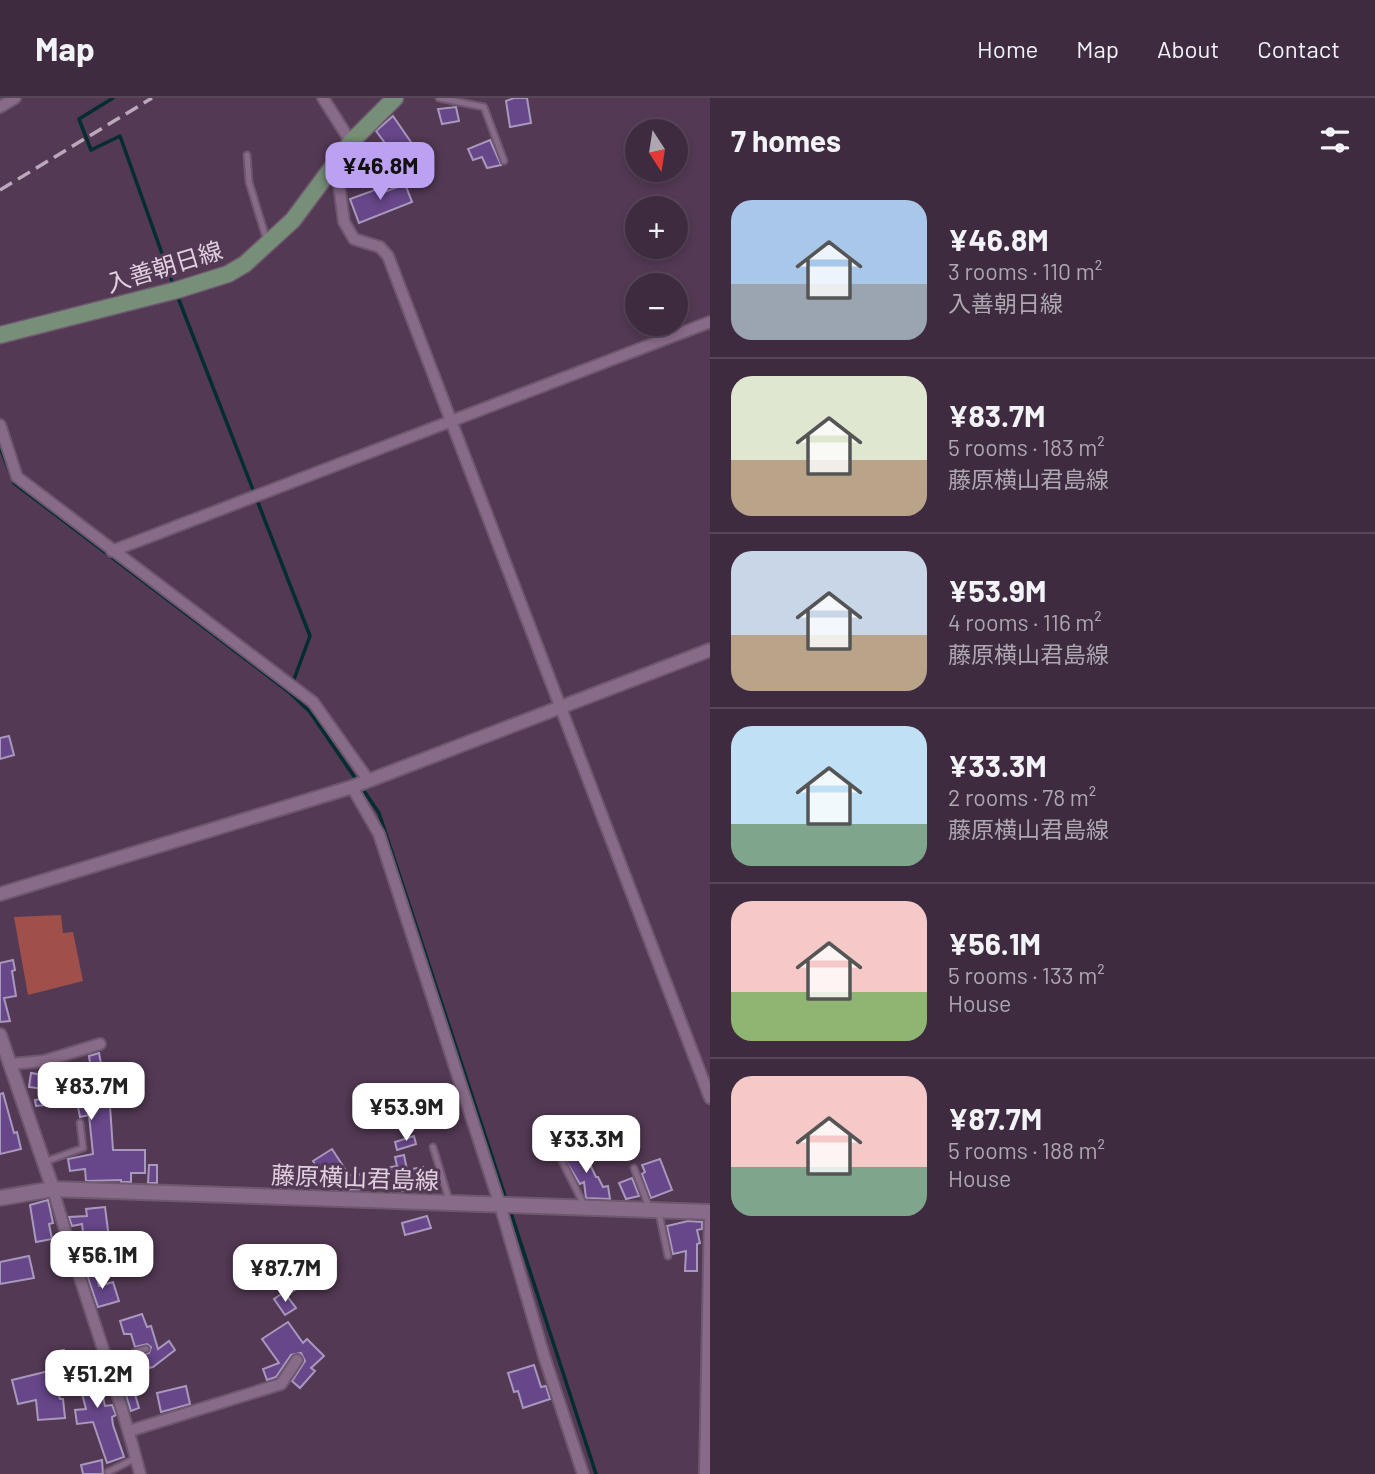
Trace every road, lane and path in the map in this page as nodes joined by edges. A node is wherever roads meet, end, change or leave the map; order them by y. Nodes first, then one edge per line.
1 (15, 98) edge
2 (323, 98) edge
3 (395, 98) edge
4 (439, 98) edge
5 (0, 107) edge
6 (351, 142) junction
7 (247, 155) dead end
8 (504, 161) dead end
9 (334, 167) junction
10 (268, 244) junction
11 (710, 322) edge
12 (0, 335) edge
13 (451, 422) junction
14 (0, 425) edge
15 (112, 551) junction
16 (710, 650) edge
17 (560, 708) junction
18 (369, 780) junction
19 (352, 787) junction
20 (0, 894) edge
21 (0, 1035) edge
22 (100, 1044) dead end
23 (10, 1064) junction
24 (710, 1098) edge
25 (80, 1123) dead end
26 (433, 1147) dead end
27 (562, 1161) dead end
28 (44, 1162) junction
29 (634, 1168) dead end
30 (53, 1189) junction
31 (0, 1198) edge
32 (450, 1203) junction
33 (499, 1205) junction
34 (585, 1208) junction
35 (654, 1210) junction
36 (710, 1212) edge
37 (668, 1256) dead end
38 (146, 1349) dead end
39 (297, 1360) dead end
40 (110, 1374) junction
41 (129, 1431) junction
42 (136, 1458) junction
43 (108, 1472) dead end
44 (140, 1474) edge
45 (583, 1474) edge
46 (705, 1474) edge

1 - 5 street
2 - 6 street
3 - 6 main road, 入善朝日線
4 - 8 lane
6 - 9 main road, 入善朝日線
7 - 10 lane
9 - 10 main road, 入善朝日線
9 - 13 street
10 - 12 main road, 入善朝日線
11 - 13 street
13 - 15 street
13 - 17 street
14 - 15 street
15 - 18 street
16 - 17 street
17 - 18 street
17 - 24 street
18 - 19 street
19 - 20 street
19 - 33 street
21 - 23 street
22 - 23 street
23 - 28 street
25 - 28 lane
26 - 32 lane
27 - 34 lane
28 - 30 street
29 - 35 lane
30 - 31 main road, 藤原横山君島線
30 - 32 main road, 藤原横山君島線
30 - 40 street
32 - 33 main road, 藤原横山君島線
33 - 34 main road, 藤原横山君島線
33 - 45 street
34 - 35 main road, 藤原横山君島線
35 - 36 main road, 藤原横山君島線
35 - 37 lane
36 - 46 street
38 - 40 lane
39 - 41 street
40 - 41 street
41 - 42 street
42 - 43 lane
42 - 44 street

